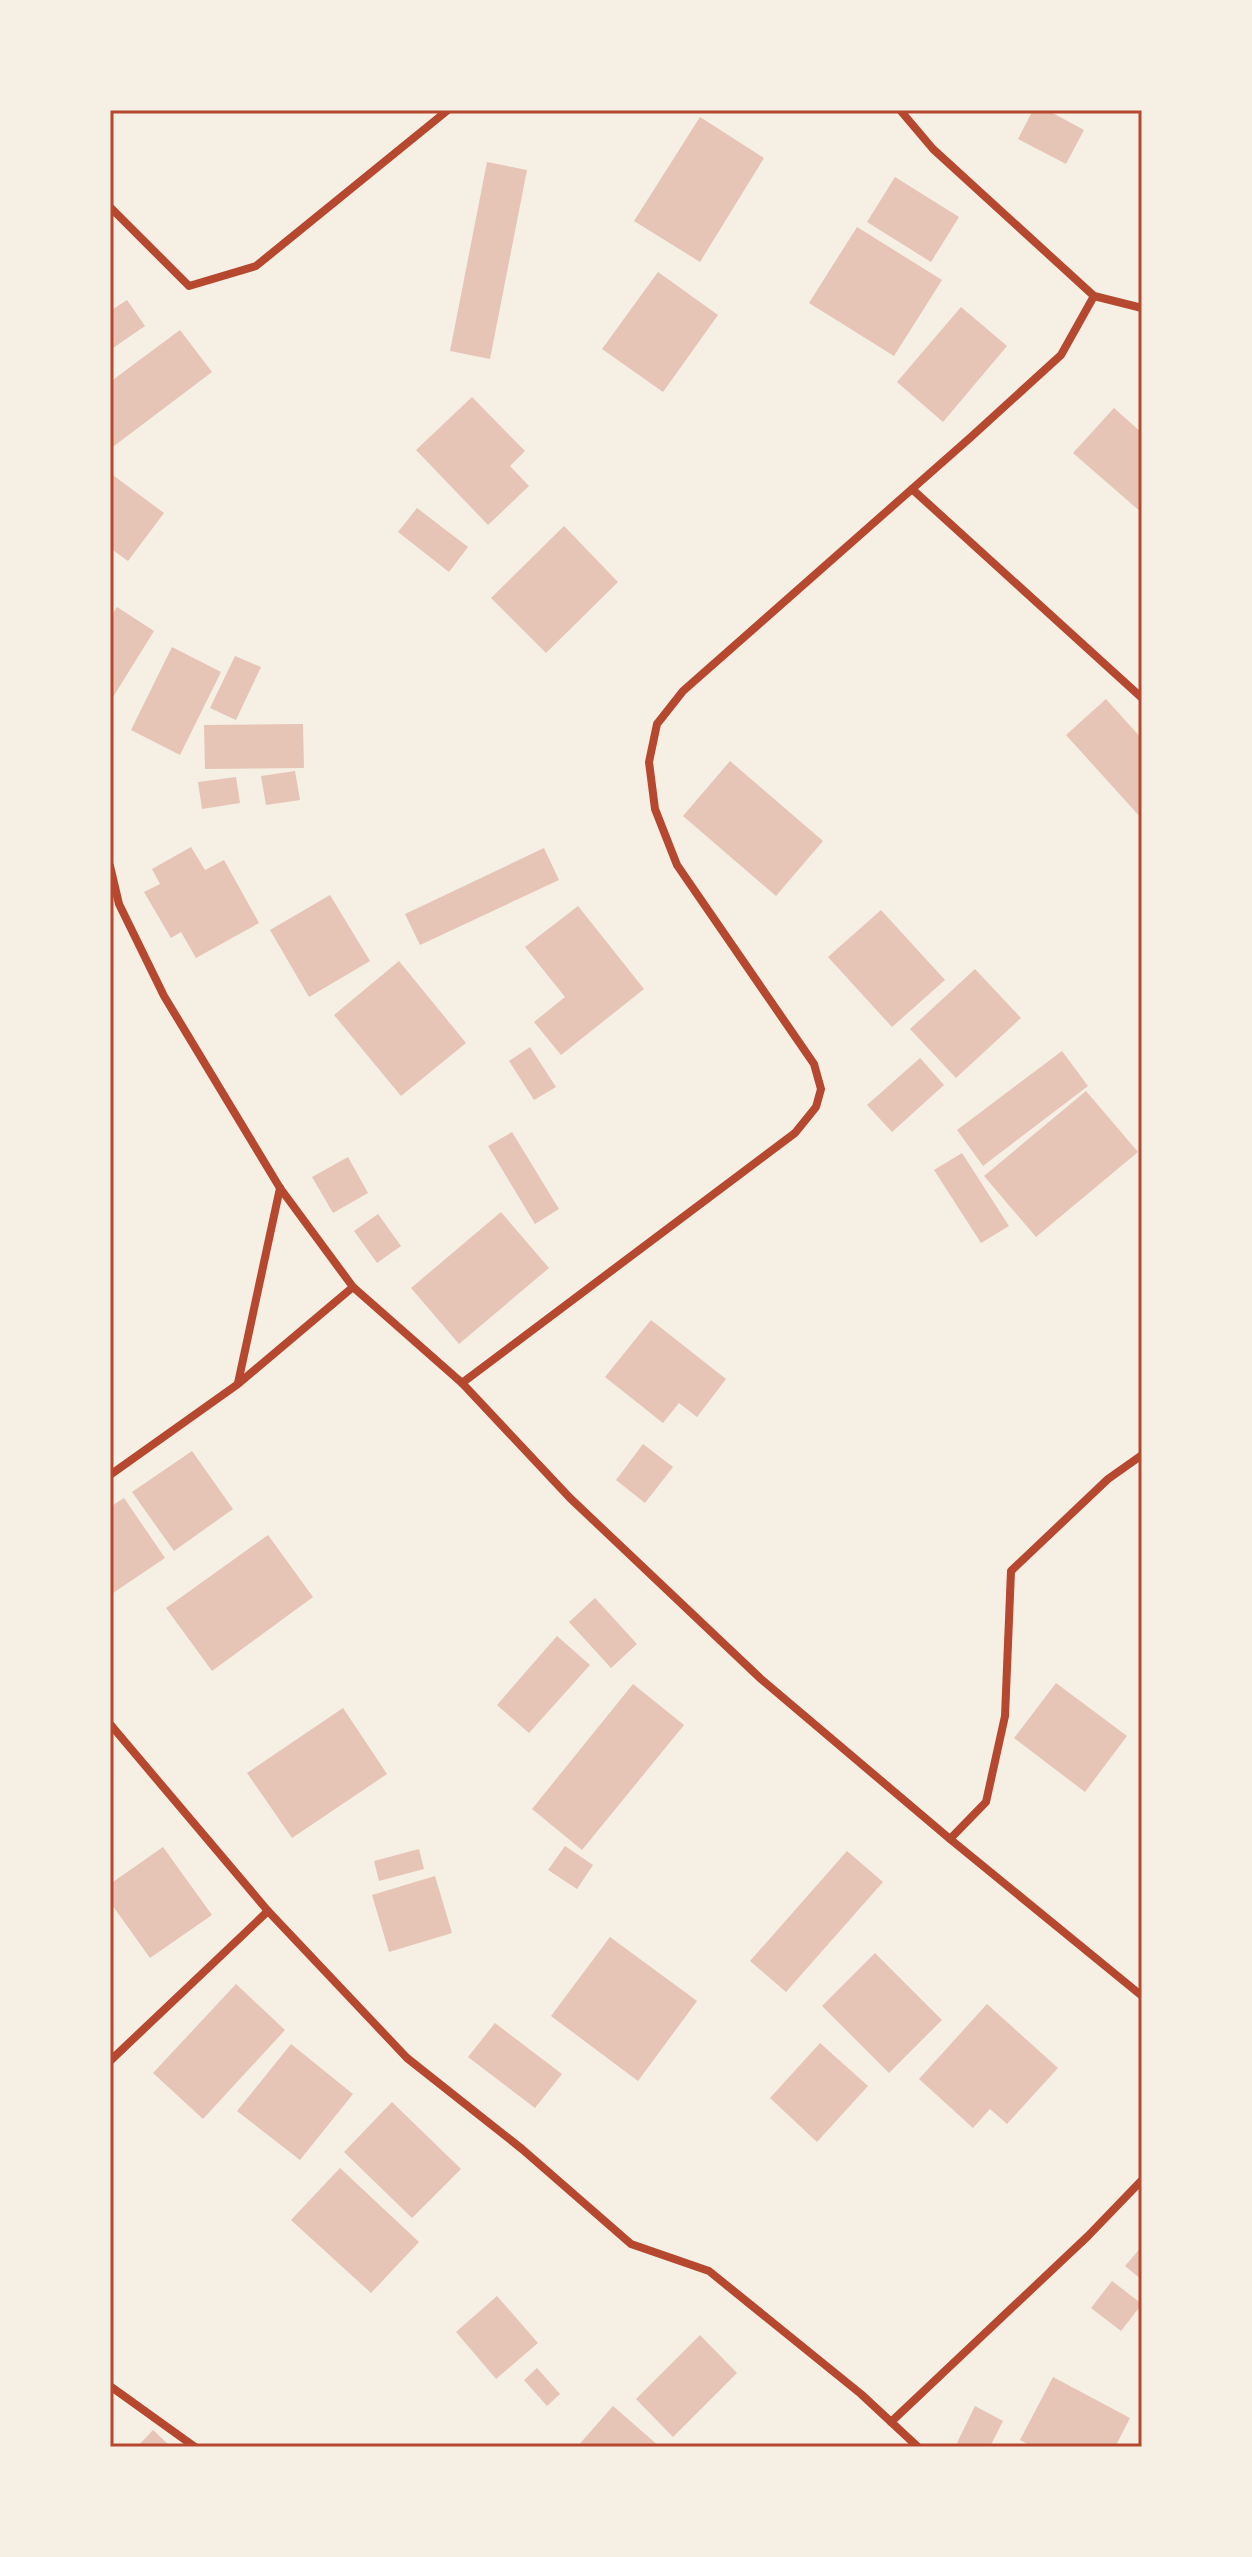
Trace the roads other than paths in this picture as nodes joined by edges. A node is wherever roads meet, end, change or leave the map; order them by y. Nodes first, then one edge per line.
1 (448, 110) edge
2 (900, 110) edge
3 (110, 207) edge
4 (1094, 296) junction
5 (1142, 308) edge
6 (912, 489) junction
7 (1142, 698) edge
8 (110, 866) edge
9 (280, 1188) junction
10 (353, 1287) junction
11 (462, 1383) junction
12 (238, 1384) junction
13 (1142, 1455) edge
14 (110, 1475) edge
15 (110, 1724) edge
16 (950, 1839) junction
17 (268, 1911) junction
18 (1142, 1996) edge
19 (110, 2061) edge
20 (1142, 2180) edge
21 (110, 2386) edge
22 (891, 2422) junction
23 (195, 2447) edge
24 (918, 2447) edge

1 - 3 street
2 - 4 street
4 - 5 street
4 - 6 street
6 - 7 street
6 - 11 street
8 - 9 street
9 - 10 street
9 - 12 street
10 - 11 street
10 - 12 street
11 - 16 street
12 - 14 street
13 - 16 street
15 - 17 street
16 - 18 street
17 - 19 street
17 - 22 street
20 - 22 street
21 - 23 street
22 - 24 street

